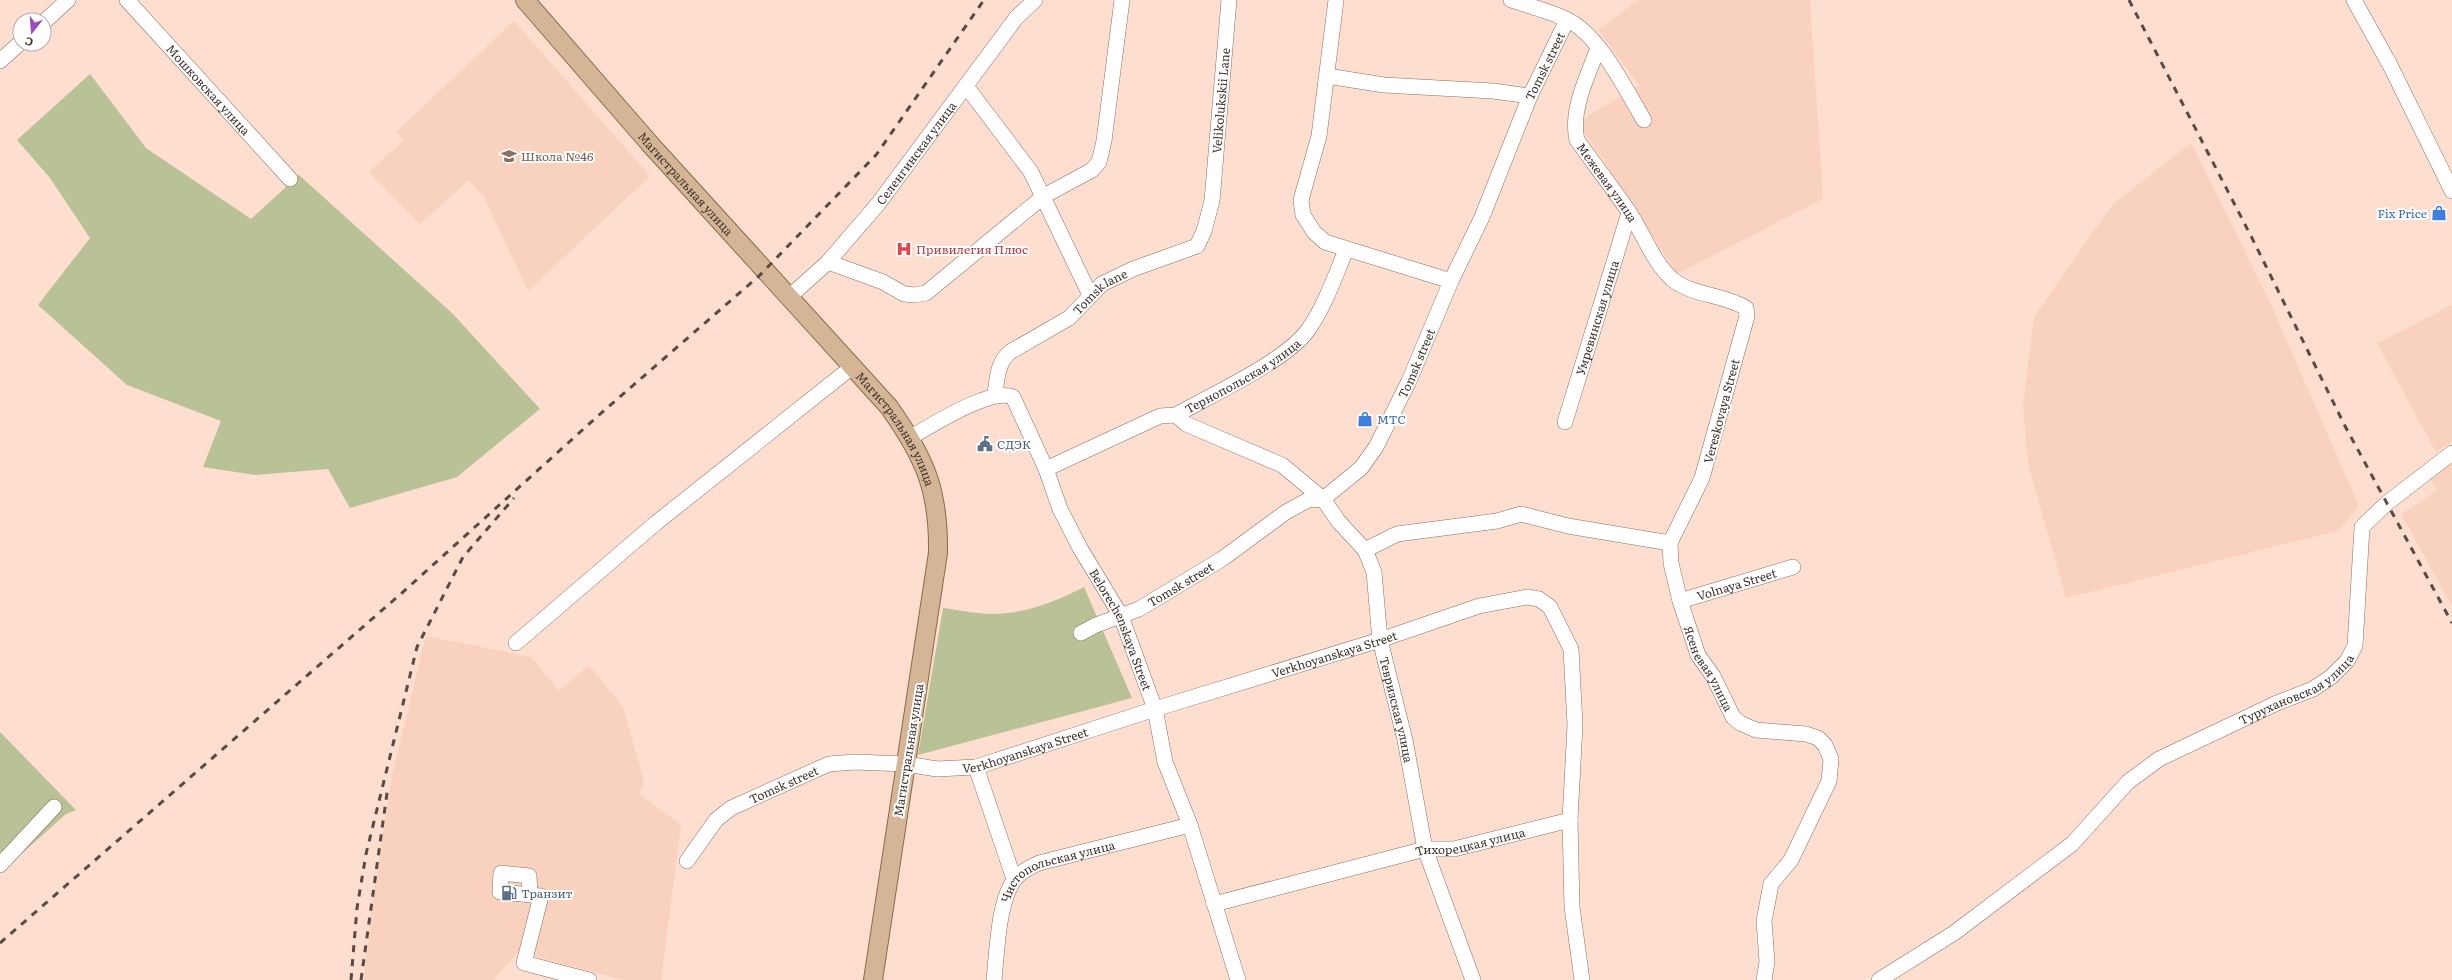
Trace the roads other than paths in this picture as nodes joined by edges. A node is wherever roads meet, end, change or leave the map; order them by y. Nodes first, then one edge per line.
1 (68, 0) edge
2 (127, 0) edge
3 (525, 0) edge
4 (1035, 0) edge
5 (1122, 0) edge
6 (1229, 0) edge
7 (1336, 0) edge
8 (1511, 0) edge
9 (2354, 0) edge
10 (52, 15) edge
11 (1567, 20) junction
12 (1598, 48) junction
13 (12, 50) edge
14 (0, 61) edge
15 (1327, 76) junction
16 (966, 86) junction
17 (1530, 96) junction
18 (1644, 120) dead end
19 (290, 179) dead end
20 (2452, 191) edge
21 (1044, 196) junction
22 (1212, 201) joint
23 (1629, 213) junction
24 (1346, 250) junction
25 (828, 262) junction
26 (1661, 266) joint
27 (1451, 281) junction
28 (1090, 294) junction
29 (788, 298) junction
30 (852, 367) junction
31 (995, 395) junction
32 (1176, 415) junction
33 (1565, 422) dead end
34 (910, 437) junction
35 (2452, 453) edge
36 (1046, 469) junction
37 (1323, 499) junction
38 (1670, 543) junction
39 (1365, 550) junction
40 (1793, 567) dead end
41 (1680, 601) junction
42 (1121, 616) junction
43 (1081, 633) dead end
44 (1380, 640) junction
45 (516, 643) dead end
46 (1155, 709) junction
47 (906, 764) junction
48 (976, 767) junction
49 (54, 807) dead end
50 (1570, 820) junction
51 (1190, 825) junction
52 (1425, 850) junction
53 (687, 861) dead end
54 (0, 865) edge
55 (1014, 879) junction
56 (530, 895) dead end
57 (1214, 904) junction
58 (589, 980) edge
59 (873, 980) edge
60 (994, 980) edge
61 (1238, 980) edge
62 (1473, 980) edge
63 (1582, 980) edge
64 (1764, 980) edge
65 (1880, 980) edge

1 - 10 street
2 - 19 street, Мошковская улица
3 - 29 main road, Магистральная улица
4 - 16 street, Селенгинская улица
5 - 21 street
6 - 22 street, Velikolukskii Lane
7 - 15 street
8 - 11 street
9 - 20 street
11 - 12 street
11 - 17 street, Tomsk street
12 - 18 street
12 - 23 street, Межевая улица
13 - 14 street
15 - 17 street
15 - 24 street
16 - 21 street
16 - 25 street, Селенгинская улица
17 - 27 street, Tomsk street
21 - 25 street
21 - 28 street
22 - 28 street, Tomsk lane
23 - 26 street, Межевая улица
23 - 33 street, Умревинская улица
24 - 27 street
24 - 32 street, Тернопольская улица
25 - 29 street, Селенгинская улица
26 - 38 street, Vereskovaya Street
27 - 37 street, Tomsk street
28 - 31 street, Tomsk lane
29 - 30 main road, Магистральная улица
30 - 34 main road, Магистральная улица
30 - 45 street
31 - 34 street
31 - 36 street, Belorechenskaya Street
32 - 36 street, Тернопольская улица
32 - 37 street, Тевризская улица
34 - 47 main road, Магистральная улица
35 - 65 street, Турухановская улица
36 - 42 street, Belorechenskaya Street
37 - 39 street, Тевризская улица
37 - 42 street, Tomsk street
38 - 39 street
38 - 41 street, Vereskovaya Street
39 - 44 street, Тевризская улица
40 - 41 street, Volnaya Street
41 - 64 street, Ясеневая улица
42 - 43 street, Tomsk street
42 - 46 street, Belorechenskaya Street
44 - 46 street, Verkhoyanskaya Street
44 - 50 street, Verkhoyanskaya Street
44 - 52 street, Тевризская улица
46 - 48 street, Verkhoyanskaya Street
46 - 51 street, Belorechenskaya Street
47 - 48 street, Verkhoyanskaya Street
47 - 53 street, Tomsk street
47 - 59 main road, Магистральная улица
48 - 55 street
49 - 54 street
50 - 52 street, Тихорецкая улица
50 - 63 street
51 - 55 street, Чистопольская улица
51 - 57 street, Belorechenskaya Street
52 - 57 street, Тихорецкая улица
52 - 62 street, Тевризская улица
55 - 60 street, Чистопольская улица
56 - 58 street
57 - 61 street, Belorechenskaya Street

